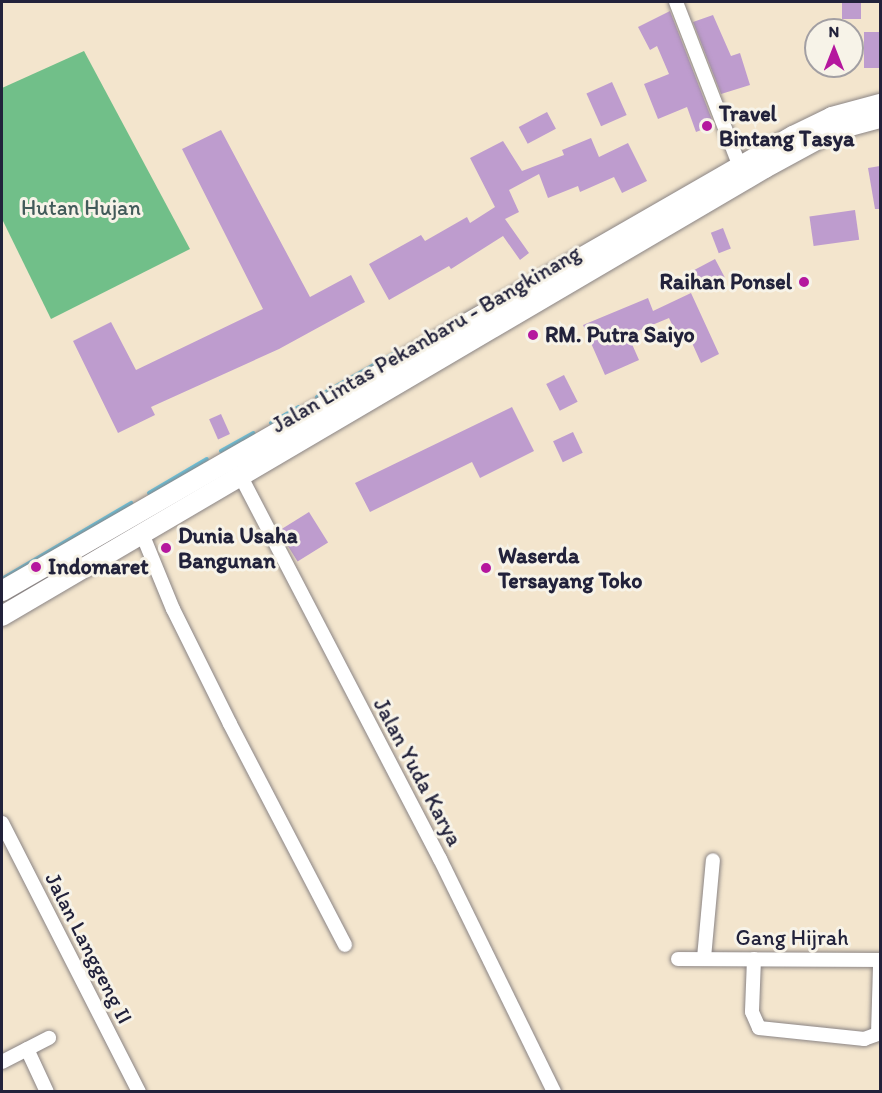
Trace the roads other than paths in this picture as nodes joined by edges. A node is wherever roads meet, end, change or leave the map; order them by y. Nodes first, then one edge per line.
1 (676, 2) edge
2 (880, 104) edge
3 (880, 118) edge
4 (740, 166) junction
5 (240, 475) junction
6 (142, 536) junction
7 (64, 557) junction
8 (76, 576) junction
9 (2, 591) edge
10 (2, 616) edge
11 (2, 823) edge
12 (713, 860) dead end
13 (345, 945) dead end
14 (704, 958) junction
15 (678, 959) dead end
16 (754, 959) junction
17 (880, 960) edge
18 (880, 967) edge
19 (50, 1038) dead end
20 (27, 1049) junction
21 (2, 1062) edge
22 (47, 1092) edge
23 (139, 1092) edge
24 (554, 1092) edge

1 - 4 street
2 - 4 highway, Jalan Lintas Pekanbaru - Bangkinang
3 - 5 highway, Jalan Lintas Pekanbaru - Bangkinang
4 - 7 highway, Jalan Lintas Pekanbaru - Bangkinang
5 - 6 highway, Jalan Lintas Pekanbaru - Bangkinang
5 - 24 street, Jalan Yuda Karya
6 - 8 highway, Jalan Lintas Pekanbaru - Bangkinang
6 - 13 street
7 - 8 highway
7 - 9 highway, Jalan Lintas Pekanbaru - Bangkinang
8 - 10 highway, Jalan Lintas Pekanbaru - Bangkinang
11 - 23 street, Jalan Langgeng II
12 - 14 street
14 - 15 street, Gang Hijrah
14 - 16 street, Gang Hijrah
16 - 17 street, Gang Hijrah
16 - 18 street
19 - 20 street
20 - 21 street
20 - 22 street

